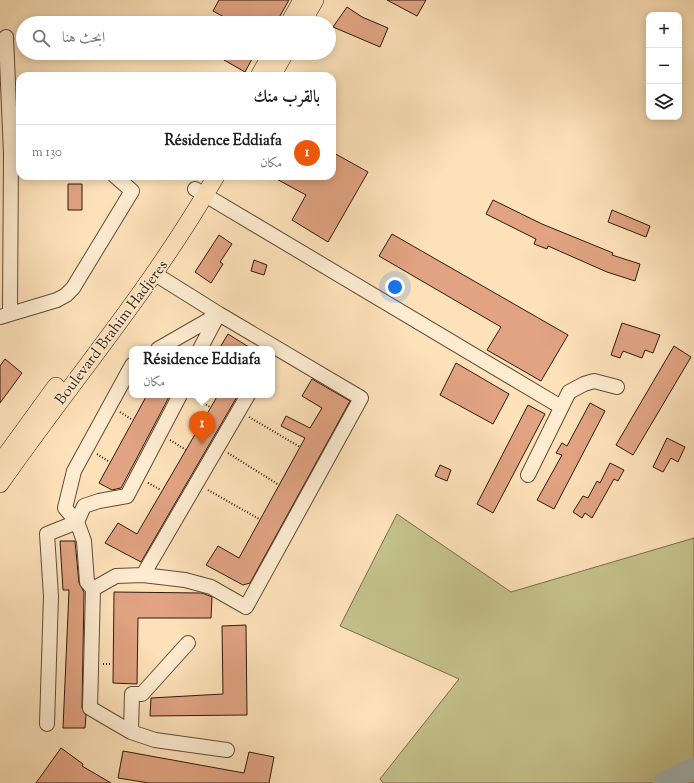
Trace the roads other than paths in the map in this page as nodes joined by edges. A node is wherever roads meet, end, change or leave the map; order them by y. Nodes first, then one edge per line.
1 (302, 0) edge
2 (316, 0) edge
3 (293, 16) edge
4 (306, 16) edge
5 (6, 37) dead end
6 (268, 60) edge
7 (281, 60) edge
8 (261, 72) edge
9 (274, 72) edge
10 (12, 151) edge
11 (120, 180) edge
12 (211, 180) edge
13 (201, 187) edge
14 (155, 274) junction
15 (5, 314) edge
16 (219, 314) junction
17 (163, 346) edge
18 (202, 346) edge
19 (267, 346) edge
20 (275, 352) edge
21 (129, 370) edge
22 (617, 387) dead end
23 (178, 398) edge
24 (246, 398) edge
25 (561, 407) junction
26 (0, 463) edge
27 (528, 475) dead end
28 (0, 484) edge
29 (77, 522) junction
30 (143, 575) junction
31 (93, 589) junction
32 (188, 643) dead end
33 (47, 724) dead end
34 (131, 732) junction
35 (227, 750) dead end

1 - 3 main road
2 - 4 main road
5 - 10 street
6 - 8 main road
7 - 9 main road
10 - 15 street
11 - 15 street
12 - 13 main road, Boulevard Brahim Hadjeres
13 - 14 main road, Boulevard Brahim Hadjeres
13 - 25 street
13 - 26 main road
14 - 16 street
14 - 28 main road, Boulevard Brahim Hadjeres
16 - 17 street
16 - 18 street
16 - 19 street
20 - 30 street
21 - 29 street
22 - 25 street
23 - 29 street
24 - 30 street
25 - 27 street
29 - 31 street
29 - 33 street
30 - 31 street
31 - 34 street
32 - 34 street
34 - 35 street

